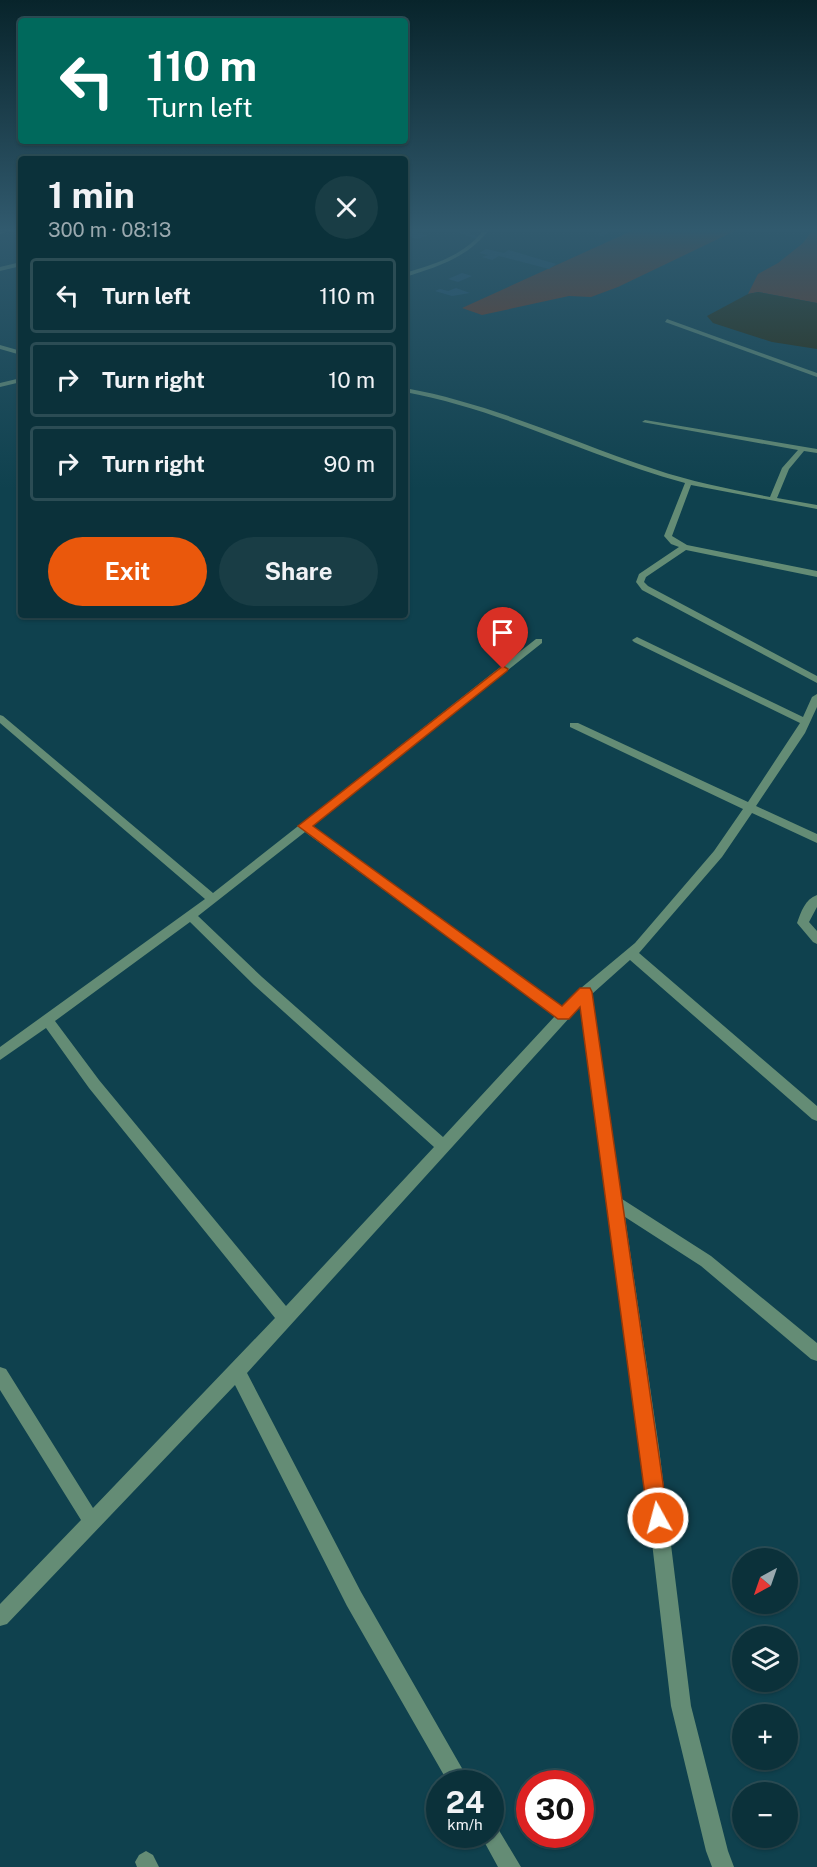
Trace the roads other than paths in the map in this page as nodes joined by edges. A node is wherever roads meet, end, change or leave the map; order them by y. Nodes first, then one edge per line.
1 (666, 321) dead end
2 (0, 347) edge
3 (18, 352) edge
4 (817, 375) edge
5 (18, 381) edge
6 (0, 385) edge
7 (408, 390) edge
8 (645, 422) dead end
9 (803, 448) junction
10 (817, 451) edge
11 (689, 481) junction
12 (773, 498) junction
13 (817, 507) edge
14 (685, 547) junction
15 (817, 574) edge
16 (539, 640) dead end
17 (637, 640) dead end
18 (817, 681) edge
19 (817, 699) edge
20 (0, 718) edge
21 (805, 722) junction
22 (574, 725) dead end
23 (752, 807) junction
24 (304, 826) junction
25 (817, 839) edge
26 (213, 898) junction
27 (817, 899) edge
28 (190, 915) junction
29 (817, 939) edge
30 (630, 953) junction
31 (585, 992) junction
32 (563, 1015) junction
33 (47, 1020) junction
34 (0, 1054) edge
35 (817, 1116) edge
36 (443, 1146) junction
37 (615, 1203) junction
38 (285, 1318) junction
39 (817, 1353) edge
40 (237, 1371) junction
41 (0, 1375) edge
42 (92, 1522) junction
43 (0, 1617) edge
44 (453, 1770) edge
45 (498, 1848) edge
46 (510, 1867) edge
47 (723, 1867) edge

1 - 4 street
2 - 3 street
5 - 6 street
7 - 11 street
8 - 9 street
9 - 10 street
9 - 12 street
11 - 12 street
11 - 14 street
12 - 13 street
14 - 15 street
14 - 18 street
16 - 24 street
17 - 21 street
19 - 21 street
20 - 26 street
21 - 23 street
22 - 23 street
23 - 25 street
23 - 30 street
24 - 26 street
24 - 32 street
26 - 28 street
27 - 29 street
28 - 33 street
28 - 36 street
30 - 31 street
30 - 35 street
31 - 32 street
31 - 37 street
32 - 36 street
33 - 34 street
33 - 38 street
36 - 38 street
37 - 39 street
37 - 47 street
38 - 40 street
40 - 42 street
40 - 44 street
41 - 42 street
42 - 43 street
45 - 46 street

